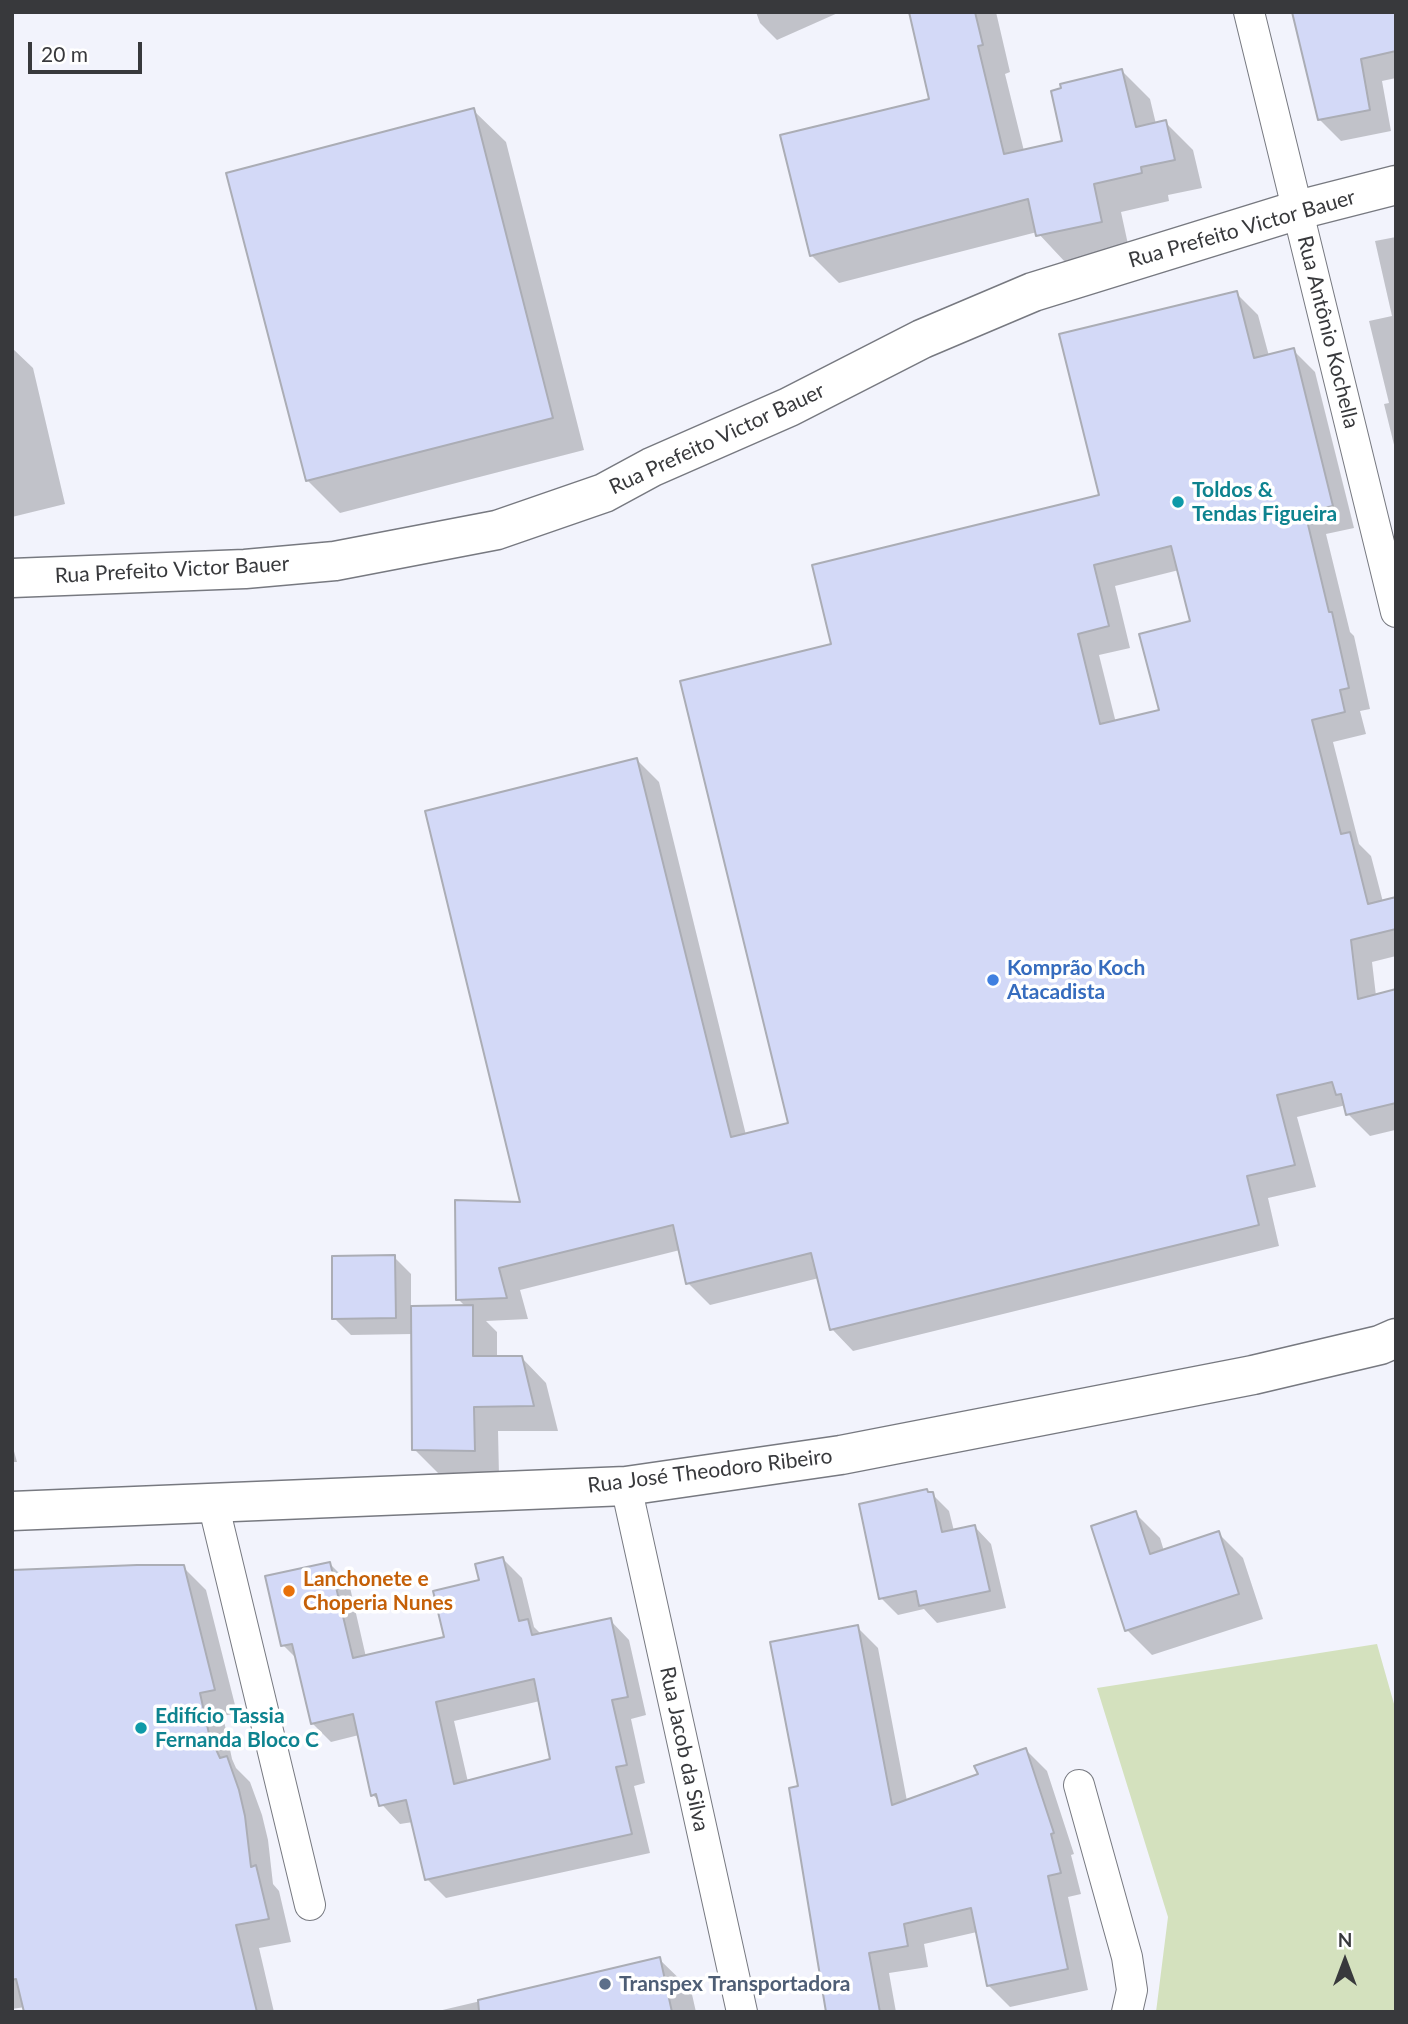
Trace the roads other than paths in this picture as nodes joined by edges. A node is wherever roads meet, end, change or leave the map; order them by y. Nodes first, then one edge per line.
1 (1249, 12) edge
2 (1396, 185) edge
3 (1298, 210) junction
4 (12, 578) edge
5 (1395, 602) edge
6 (1396, 1338) edge
7 (626, 1486) junction
8 (213, 1503) junction
9 (12, 1511) edge
10 (1079, 1785) dead end
11 (310, 1905) dead end
12 (742, 2012) edge
13 (1127, 2012) edge

1 - 3 street, Rua Antônio Kochella
2 - 3 main road, Rua Prefeito Victor Bauer
3 - 4 main road, Rua Prefeito Victor Bauer
3 - 5 street, Rua Antônio Kochella
6 - 7 main road, Rua José Theodoro Ribeiro
7 - 8 main road, Rua José Theodoro Ribeiro
7 - 12 street, Rua Jacob da Silva
8 - 9 main road, Rua José Theodoro Ribeiro
8 - 11 street
10 - 13 street

